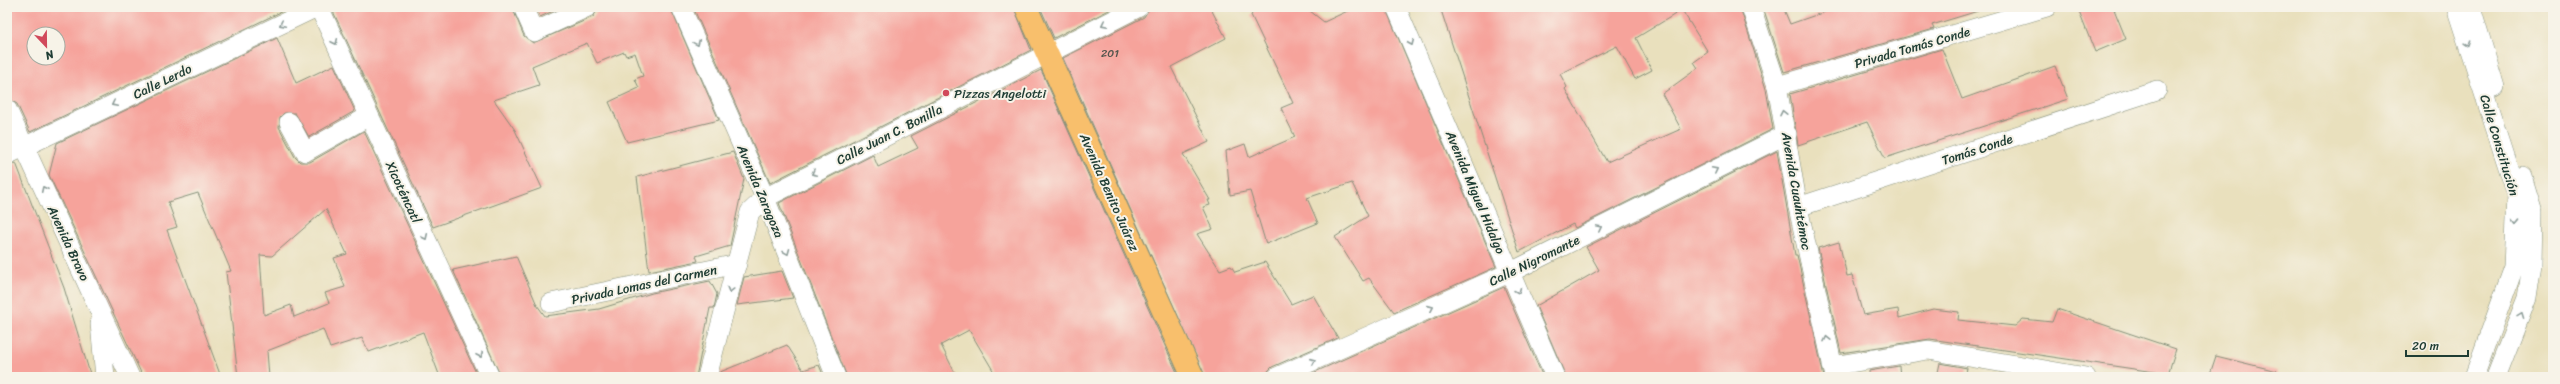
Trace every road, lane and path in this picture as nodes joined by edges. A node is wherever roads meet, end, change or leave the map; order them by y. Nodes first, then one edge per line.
1 (318, 7) edge
2 (523, 7) edge
3 (588, 7) edge
4 (682, 7) edge
5 (1026, 7) edge
6 (1139, 7) edge
7 (1396, 7) edge
8 (1751, 7) edge
9 (2047, 7) edge
10 (2456, 7) edge
11 (2471, 7) edge
12 (1047, 52) junction
13 (1777, 86) junction
14 (2157, 90) dead end
15 (7, 109) edge
16 (369, 116) junction
17 (289, 122) dead end
18 (1787, 134) junction
19 (25, 146) junction
20 (7, 155) edge
21 (765, 198) junction
22 (1798, 207) junction
23 (737, 264) junction
24 (1510, 272) junction
25 (551, 303) dead end
26 (99, 308) junction
27 (1834, 371) edge
28 (105, 377) edge
29 (130, 377) edge
30 (490, 377) edge
31 (707, 377) edge
32 (836, 377) edge
33 (1193, 377) edge
34 (1277, 377) edge
35 (1555, 377) edge
36 (2086, 377) edge
37 (2474, 377) edge
38 (2496, 377) edge

1 -> 16 street, Xicoténcatl
1 -> 19 street, Calle Lerdo
2 - 3 street
4 -> 21 street, Avenida Zaragoza
5 - 12 main road, Avenida Benito Juárez
6 -> 12 street, Calle Juan C. Bonilla
7 -> 24 street, Avenida Miguel Hidalgo
8 - 13 street, Avenida Cuauhtémoc
9 - 13 street, Privada Tomás Conde
10 -> 37 street, Calle Constitución
38 -> 11 street, Calle Constitución
12 -> 21 street, Calle Juan C. Bonilla
12 - 33 main road, Avenida Benito Juárez
18 -> 13 street, Avenida Cuauhtémoc
14 - 22 street, Tomás Conde
15 - 19 street, Avenida Bravo
16 - 17 street
16 -> 30 street, Xicoténcatl
18 - 22 street, Avenida Cuauhtémoc
24 -> 18 street, Calle Nigromante
19 - 20 street, Calle Lerdo
26 -> 19 street, Avenida Bravo
21 - 23 street, Calle Juan C. Bonilla
21 -> 32 street, Avenida Zaragoza
27 -> 22 street, Avenida Cuauhtémoc
23 - 25 street, Privada Lomas del Carmen
23 -> 31 street
34 -> 24 street, Calle Nigromante
24 -> 35 street, Avenida Miguel Hidalgo
26 - 28 street
26 - 29 street, Avenida Bravo
27 - 36 street

